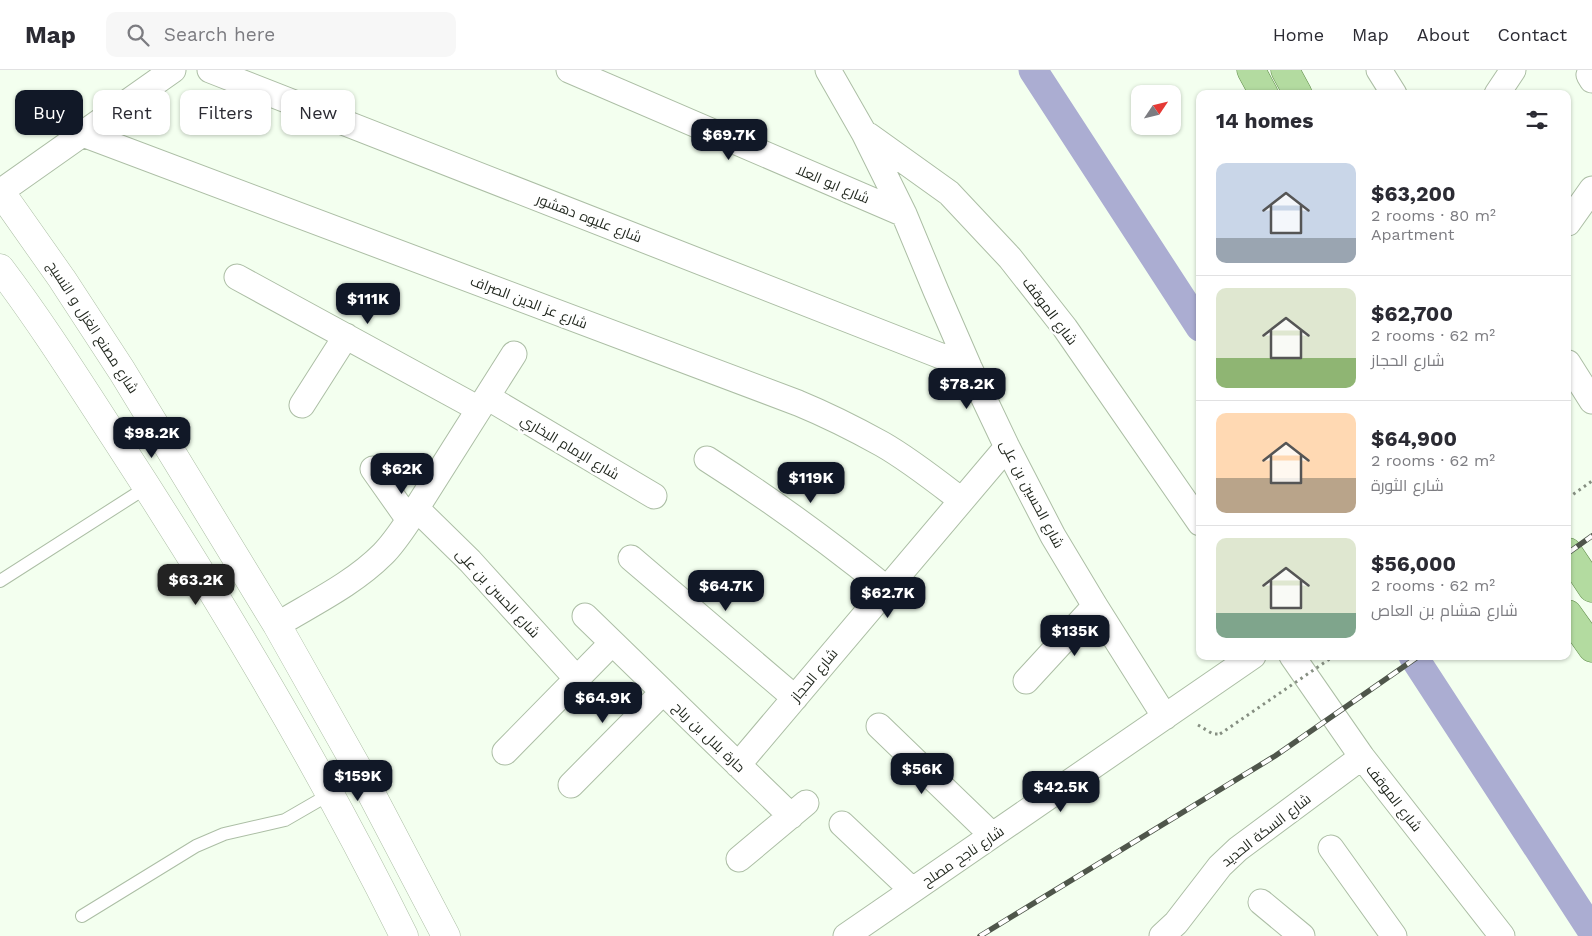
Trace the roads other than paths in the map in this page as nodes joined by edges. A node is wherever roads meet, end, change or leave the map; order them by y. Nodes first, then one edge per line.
1 (173, 70) edge
2 (210, 70) edge
3 (568, 70) edge
4 (828, 70) edge
5 (1251, 70) edge
6 (1285, 70) edge
7 (1379, 70) edge
8 (1513, 70) edge
9 (1591, 70) edge
10 (1592, 80) edge
11 (1262, 90) edge
12 (1296, 90) edge
13 (1392, 90) edge
14 (1500, 90) edge
15 (864, 132) junction
16 (83, 134) joint
17 (82, 135) edge
18 (1592, 189) edge
19 (0, 192) edge
20 (904, 214) junction
21 (1571, 219) edge
22 (0, 268) edge
23 (237, 277) dead end
24 (62, 279) junction
25 (27, 303) junction
26 (346, 336) junction
27 (514, 354) dead end
28 (969, 367) junction
29 (1571, 367) edge
30 (1590, 394) edge
31 (483, 403) junction
32 (302, 405) dead end
33 (1007, 447) junction
34 (707, 459) dead end
35 (180, 466) junction
36 (373, 469) dead end
37 (147, 487) junction
38 (654, 496) dead end
39 (961, 500) junction
40 (413, 515) junction
41 (1196, 517) edge
42 (1571, 556) edge
43 (631, 558) dead end
44 (0, 581) edge
45 (1592, 588) edge
46 (887, 589) junction
47 (1095, 606) junction
48 (585, 616) dead end
49 (1571, 618) edge
50 (278, 625) junction
51 (612, 643) junction
52 (1592, 648) edge
53 (1247, 660) edge
54 (1295, 660) edge
55 (576, 679) junction
56 (1026, 681) dead end
57 (663, 692) junction
58 (795, 698) junction
59 (1165, 717) junction
60 (879, 726) dead end
61 (505, 752) dead end
62 (1362, 757) junction
63 (738, 765) junction
64 (361, 774) junction
65 (571, 785) dead end
66 (330, 794) junction
67 (842, 824) dead end
68 (992, 836) junction
69 (1331, 848) dead end
70 (739, 858) dead end
71 (912, 890) junction
72 (1261, 902) dead end
73 (82, 916) dead end
74 (404, 936) edge
75 (446, 936) edge
76 (846, 936) edge
77 (1162, 936) edge
78 (1302, 936) edge
79 (1394, 936) edge
80 (1502, 936) edge

1 - 16 street
2 - 28 street, شارع عليوه دهشور
3 - 20 street, شارع ابو العلا
4 - 15 street, شارع الحسين بن على
5 - 11 main road
6 - 12 main road
7 - 13 street
8 - 14 street
9 - 10 street
15 - 20 street, شارع الحسين بن على
15 - 41 street, شارع الموقف
16 - 39 street, شارع عز الدين الصراف
17 - 19 street
18 - 21 street
19 - 24 main road, شارع مصنع الغزل و النسيج
20 - 28 street, شارع الحسين بن على
22 - 25 main road
23 - 26 street, شارع الإمام البخاري
24 - 25 main road
24 - 35 main road, شارع مصنع الغزل و النسيج
25 - 37 main road
26 - 31 street, شارع الإمام البخاري
26 - 32 street
27 - 31 street
28 - 33 street, شارع الحسين بن على
29 - 30 street
31 - 38 street, شارع الإمام البخاري
31 - 40 street
33 - 39 street, شارع الحجاز
33 - 47 street, شارع الحسين بن على
34 - 46 street
35 - 37 main road
35 - 50 main road, شارع مصنع الغزل و النسيج
36 - 40 street, شارع الحسن بن على
37 - 44 lane
37 - 66 main road
39 - 46 street, شارع الحجاز
40 - 50 street
40 - 55 street, شارع الحسن بن على
42 - 45 main road
43 - 58 street
46 - 58 street, شارع الحجاز
47 - 56 street
47 - 59 street, شارع الحسين بن على
48 - 51 street, حارة بلال بن رباح
49 - 52 main road
50 - 64 main road, شارع مصنع الغزل و النسيج
51 - 55 street
51 - 57 street, حارة بلال بن رباح
53 - 59 street, شارع ناجح مصلح
54 - 62 street, شارع الموقف
55 - 61 street
57 - 63 street, حارة بلال بن رباح
57 - 65 street
58 - 63 street, شارع الحجاز
59 - 68 street, شارع ناجح مصلح
60 - 68 street
62 - 77 street, شارع السكة الحديد
62 - 80 street, شارع الموقف
63 - 70 street, حارة بلال بن رباح
64 - 66 main road
64 - 75 main road, شارع مصنع الغزل و النسيج
66 - 73 lane
66 - 74 main road
67 - 71 street
68 - 71 street, شارع ناجح مصلح
69 - 79 street
71 - 76 street, شارع ناجح مصلح
72 - 78 street

